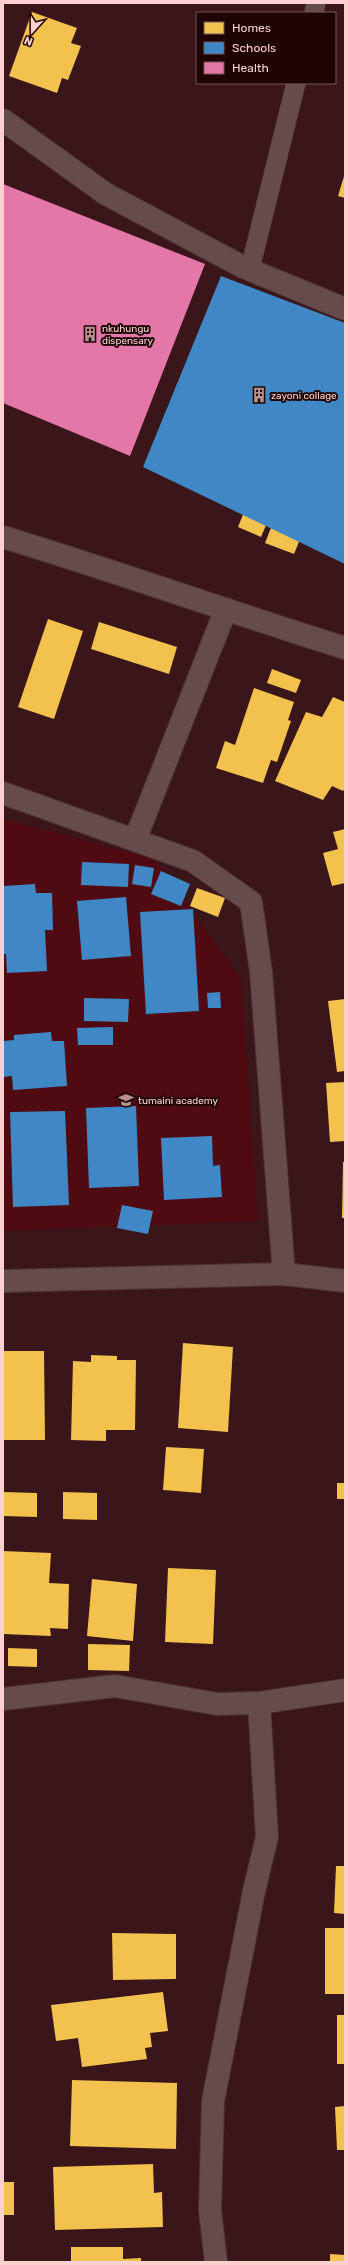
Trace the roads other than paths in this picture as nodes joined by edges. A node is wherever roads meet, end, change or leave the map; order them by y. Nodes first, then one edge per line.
1 (296, 84) edge
2 (3, 120) edge
3 (250, 270) junction
4 (345, 309) edge
5 (3, 537) edge
6 (226, 609) junction
7 (345, 648) edge
8 (3, 793) edge
9 (135, 840) junction
10 (284, 1274) junction
11 (3, 1281) edge
12 (345, 1281) edge
13 (345, 1690) edge
14 (3, 1699) edge
15 (259, 1703) junction
16 (216, 2262) edge

1 - 3 lane
2 - 3 street
3 - 4 street
5 - 6 street
6 - 7 street
6 - 9 street
8 - 9 street
9 - 10 street
10 - 11 street
10 - 12 street
13 - 15 street
14 - 15 street
15 - 16 street

